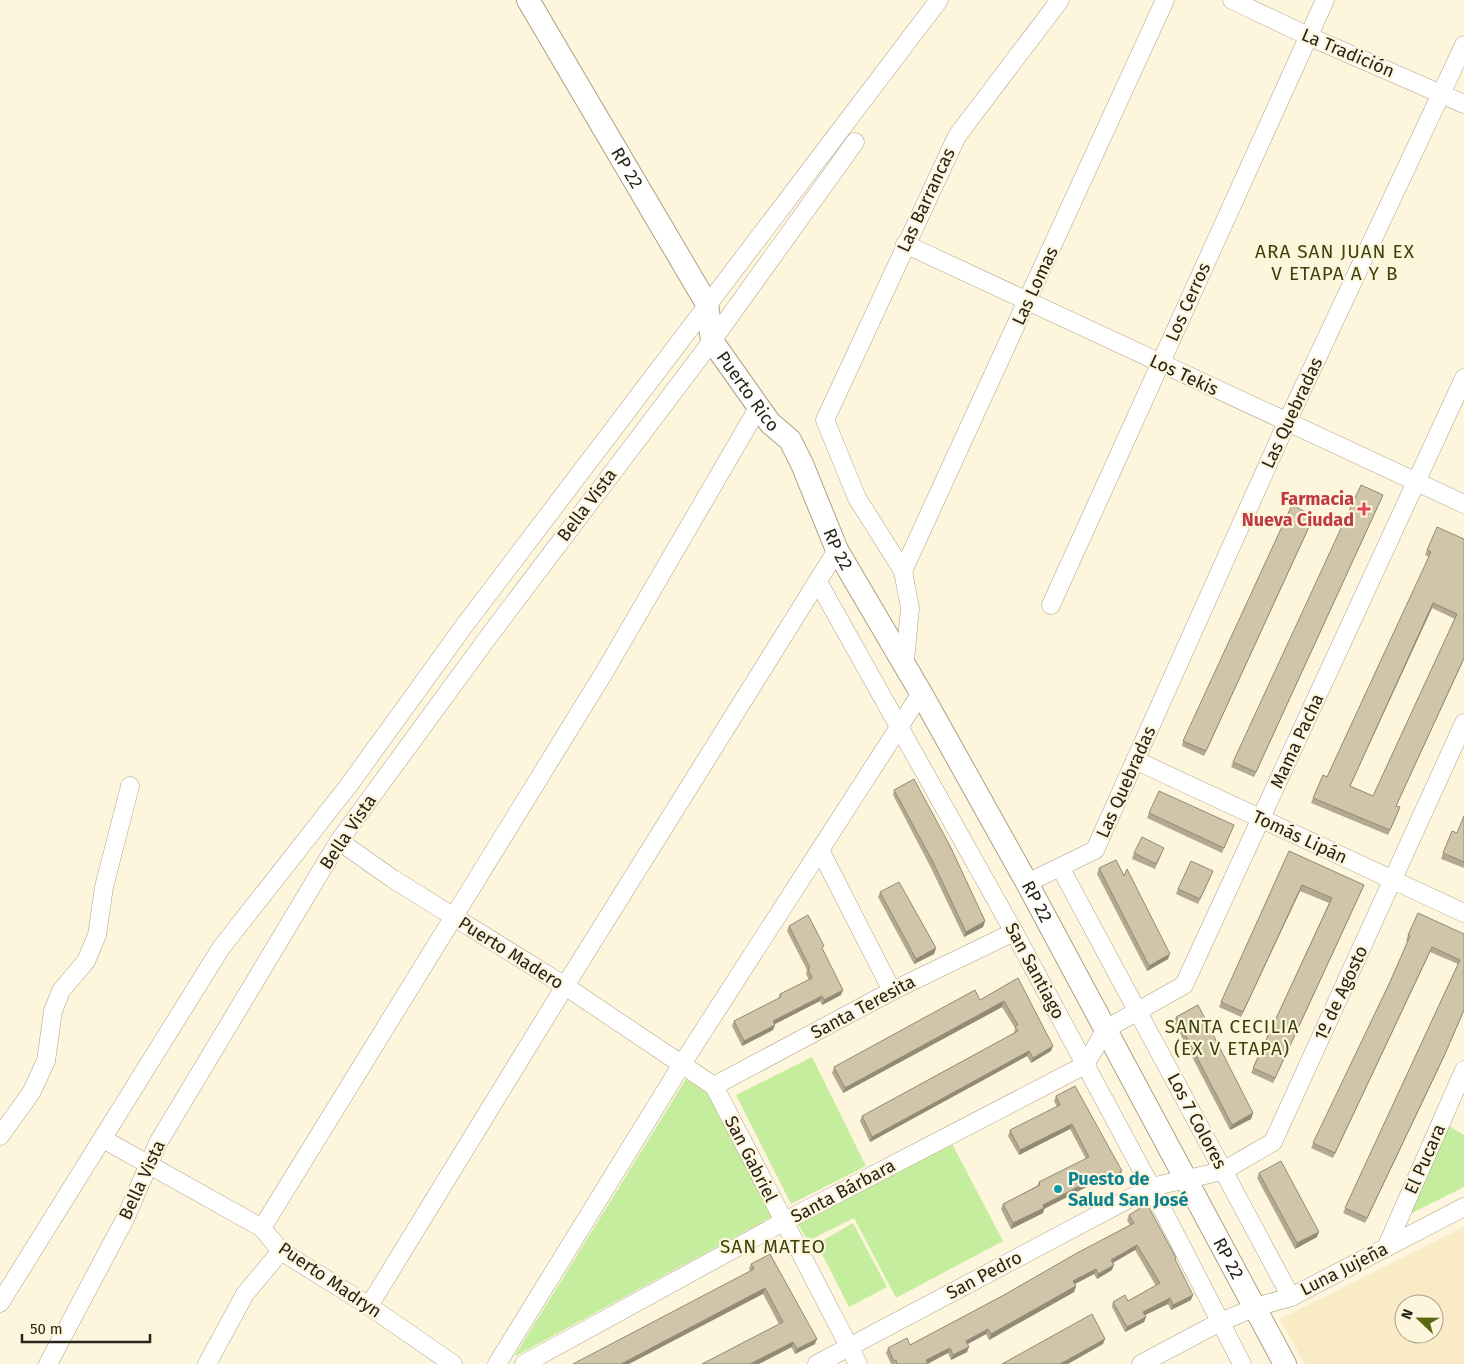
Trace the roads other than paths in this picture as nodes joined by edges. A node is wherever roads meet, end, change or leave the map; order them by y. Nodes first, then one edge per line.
1 (528, 0) edge
2 (939, 0) edge
3 (1060, 0) edge
4 (1165, 0) edge
5 (1232, 0) edge
6 (1325, 0) edge
7 (1308, 36) junction
8 (1464, 46) edge
9 (1443, 94) junction
10 (1464, 104) edge
11 (855, 142) dead end
12 (905, 244) junction
13 (1028, 301) junction
14 (707, 304) junction
15 (712, 340) junction
16 (1160, 364) junction
17 (1464, 378) edge
18 (758, 408) junction
19 (1287, 422) junction
20 (790, 440) joint
21 (1416, 482) junction
22 (1464, 504) edge
23 (837, 550) junction
24 (903, 571) junction
25 (818, 582) junction
26 (1051, 605) dead end
27 (905, 660) dead end
28 (920, 693) junction
29 (1464, 724) edge
30 (899, 728) junction
31 (1136, 760) junction
32 (130, 786) dead end
33 (1261, 818) junction
34 (339, 842) junction
35 (820, 850) junction
36 (1060, 867) junction
37 (1392, 880) junction
38 (1027, 883) junction
39 (1464, 913) edge
40 (455, 918) junction
41 (1014, 932) junction
42 (565, 986) junction
43 (892, 991) junction
44 (1138, 1011) junction
45 (1106, 1030) junction
46 (682, 1064) junction
47 (1085, 1065) junction
48 (1464, 1070) edge
49 (714, 1086) junction
50 (0, 1136) edge
51 (103, 1139) junction
52 (148, 1164) junction
53 (1224, 1171) junction
54 (1187, 1179) junction
55 (1150, 1187) junction
56 (1464, 1207) edge
57 (783, 1222) junction
58 (262, 1228) junction
59 (1386, 1248) junction
60 (280, 1251) junction
61 (1292, 1297) junction
62 (0, 1302) edge
63 (368, 1306) junction
64 (1256, 1307) junction
65 (1220, 1322) junction
66 (849, 1347) junction
67 (48, 1364) edge
68 (207, 1364) edge
69 (453, 1364) edge
70 (497, 1364) edge
71 (524, 1364) edge
72 (817, 1364) edge
73 (858, 1364) edge
74 (1141, 1364) edge
75 (1242, 1364) edge
76 (1284, 1364) edge

1 - 14 street, RP 22
2 - 14 street
3 - 12 street, Las Barrancas
4 - 13 street, Las Lomas
5 - 7 street, La Tradición
6 - 7 street, Los Cerros
7 - 9 street, La Tradición
7 - 16 street, Los Cerros
8 - 9 street, Las Quebradas
9 - 10 street, La Tradición
9 - 19 street, Las Quebradas
11 - 15 street, Bella Vista
12 - 13 street, Los Tekis
12 - 24 street, Las Barrancas
13 - 16 street, Los Tekis
13 - 24 street, Las Lomas
14 - 15 street, RP 22
14 - 51 street
15 - 18 street, Puerto Rico
15 - 34 street, Bella Vista
16 - 19 street, Los Tekis
16 - 26 street, Los Cerros
17 - 21 street, Mama Pacha
18 - 20 street, Puerto Rico
18 - 40 street
19 - 21 street, Los Tekis
19 - 31 street, Las Quebradas
20 - 23 street, RP 22
21 - 22 street, Los Tekis
21 - 33 street, Mama Pacha
23 - 25 street
23 - 28 street, RP 22
24 - 27 street
25 - 30 street, San Santiago
25 - 42 street
28 - 30 street
28 - 38 street, RP 22
29 - 37 street, 1º de Agosto
30 - 35 street
30 - 41 street, San Santiago
31 - 33 street, Tomás Lipán
31 - 36 street, Las Quebradas
32 - 50 street
33 - 37 street, Tomás Lipán
33 - 44 street, Mama Pacha
34 - 40 street, Puerto Madero
34 - 52 street, Bella Vista
35 - 43 street
35 - 46 street
36 - 38 street, Las Quebradas
36 - 44 street, Los 7 Colores
37 - 39 street, Tomás Lipán
37 - 53 street, 1º de Agosto
38 - 45 street, RP 22
40 - 42 street, Puerto Madero
40 - 58 street
41 - 43 street, Santa Teresita
41 - 47 street, San Santiago
42 - 46 street, Puerto Madero
42 - 63 street
43 - 49 street, Santa Teresita
44 - 45 street, Mama Pacha
44 - 53 street, Los 7 Colores
45 - 47 street, Mama Pacha
45 - 54 street, RP 22
46 - 49 street, Puerto Madero
46 - 70 street
47 - 55 street, San Santiago
47 - 57 street, Santa Bárbara
48 - 59 street, El Pucara
49 - 57 street, San Gabriel
51 - 52 street, Puerto Madryn
51 - 62 street
52 - 58 street, Puerto Madryn
52 - 67 street, Bella Vista
53 - 54 street, 1º de Agosto
53 - 61 street, Los 7 Colores
54 - 55 street, 1º de Agosto
54 - 64 street, RP 22
55 - 65 street, San Santiago
55 - 66 street, San Pedro
56 - 59 street, Luna Jujeña
57 - 66 street, San Gabriel
57 - 71 street, Santa Bárbara
58 - 60 street, Puerto Madryn
59 - 61 street, Luna Jujeña
60 - 63 street, Puerto Madryn
60 - 68 street
61 - 64 street, Luna Jujeña
63 - 69 street, Puerto Madryn
64 - 65 street, Luna Jujeña
64 - 76 street, RP 22
65 - 74 street, Luna Jujeña
65 - 75 street, San Santiago
66 - 72 street, San Pedro
66 - 73 street, San Gabriel

